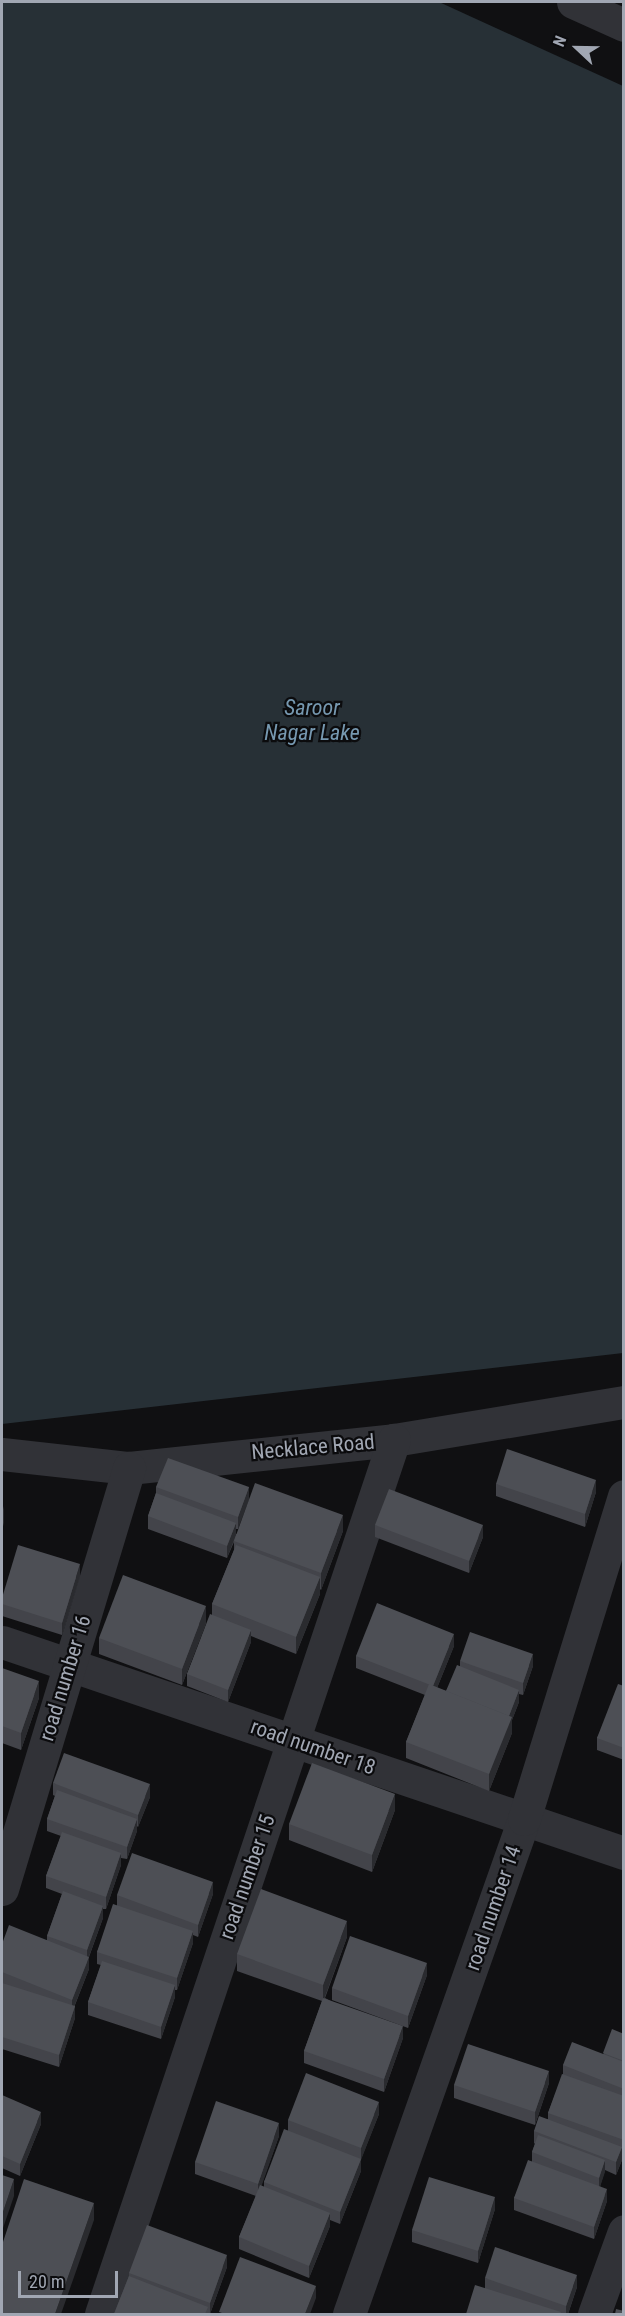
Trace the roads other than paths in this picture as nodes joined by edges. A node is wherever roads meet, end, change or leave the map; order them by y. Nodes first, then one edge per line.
1 (573, 2) edge
2 (624, 25) edge
3 (624, 1402) edge
4 (394, 1440) junction
5 (2, 1454) edge
6 (129, 1468) junction
7 (624, 1497) edge
8 (2, 1642) edge
9 (69, 1666) junction
10 (294, 1740) junction
11 (524, 1820) junction
12 (624, 1853) edge
13 (2, 1889) edge
14 (624, 2231) edge
15 (101, 2314) edge
16 (349, 2314) edge
17 (594, 2314) edge

1 - 2 street
3 - 4 street, Necklace Road
4 - 6 street, Necklace Road
4 - 10 street, road number 15
5 - 6 street, Necklace Road
6 - 9 street, road number 16
7 - 11 street, road number 14
8 - 9 street, road number 18
9 - 10 street, road number 18
9 - 13 street, road number 16
10 - 11 street, road number 18
10 - 15 street, road number 15
11 - 12 street, road number 18
11 - 16 street, road number 14
14 - 17 street

